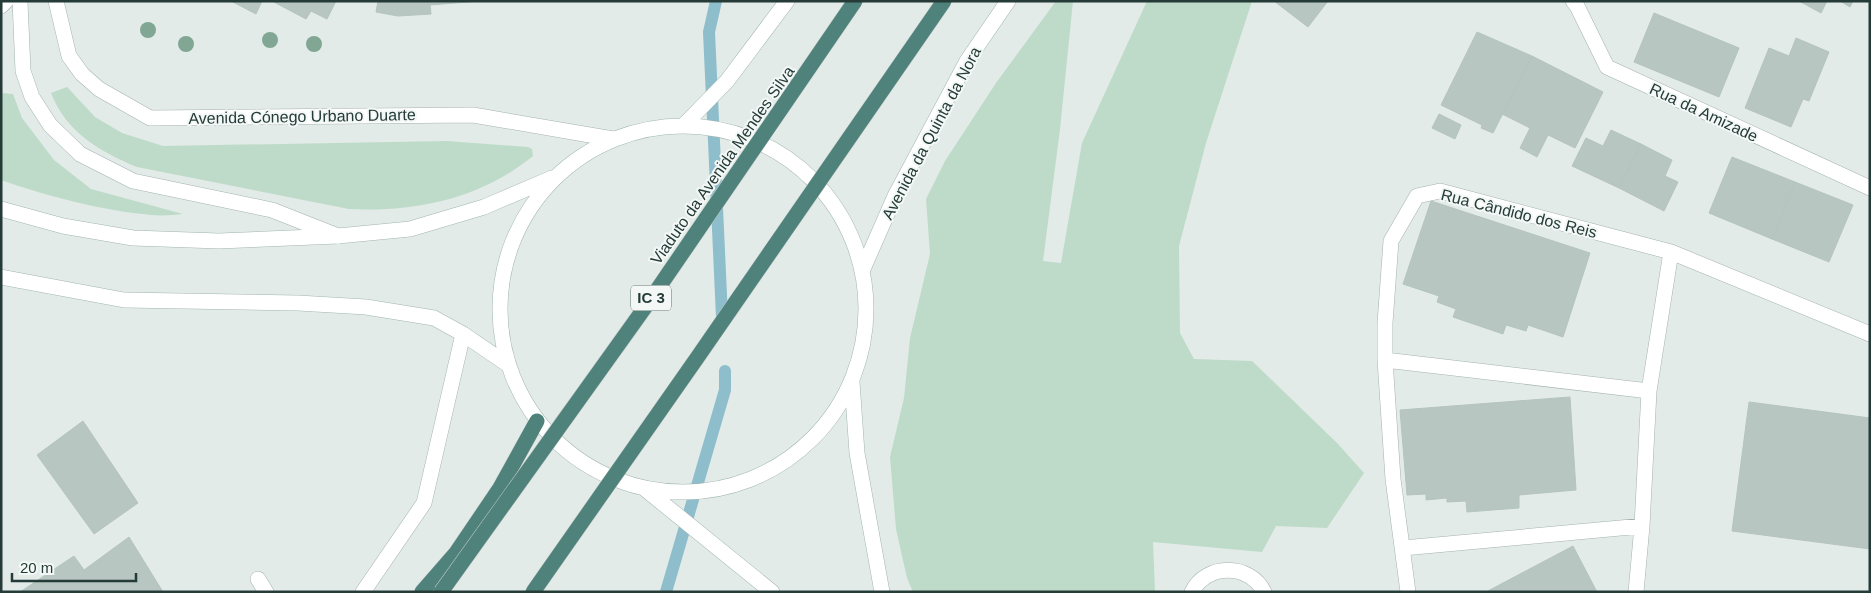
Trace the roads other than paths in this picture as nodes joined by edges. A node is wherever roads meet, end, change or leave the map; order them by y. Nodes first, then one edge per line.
1 (6, 1) edge
2 (20, 1) edge
3 (56, 1) edge
4 (786, 1) edge
5 (856, 1) edge
6 (944, 1) edge
7 (1008, 1) edge
8 (1572, 1) edge
9 (1, 6) edge
10 (684, 125) junction
11 (613, 139) junction
12 (554, 177) junction
13 (1870, 188) edge
14 (1, 209) edge
15 (338, 236) junction
16 (1670, 252) junction
17 (863, 269) junction
18 (1, 277) edge
19 (463, 334) junction
20 (1870, 334) edge
21 (1385, 360) junction
22 (507, 364) junction
23 (852, 382) junction
24 (1649, 391) junction
25 (537, 421) junction
26 (645, 489) junction
27 (1642, 526) junction
28 (1403, 548) junction
29 (363, 592) edge
30 (422, 592) edge
31 (441, 592) edge
32 (533, 592) edge
33 (772, 592) edge
34 (882, 592) edge
35 (1192, 592) edge
36 (1264, 592) edge
37 (1408, 592) edge
38 (1636, 592) edge

1 - 9 street
2 - 15 street
3 - 11 street, Avenida Cónego Urbano Duarte
4 - 10 street
5 - 31 highway, Viaduto da Avenida Mendes Silva / IC 3, bridge
6 - 32 highway, bridge
7 - 17 street, Avenida da Quinta da Nora
8 - 13 street, Rua da Amizade
10 - 11 street
10 - 17 street
11 - 12 street
12 - 15 street
12 - 22 street
14 - 15 street
16 - 20 street, Rua Cândido dos Reis
16 - 21 street, Rua Cândido dos Reis
16 - 24 street
17 - 23 street
18 - 19 street
19 - 22 street
19 - 29 street
21 - 24 street
21 - 28 street, Rua Cândido dos Reis
22 - 25 street
23 - 26 street
23 - 34 street
24 - 27 street
25 - 26 street, bridge
25 - 30 highway
26 - 33 street
27 - 28 street
27 - 38 street
28 - 37 street, Rua Cândido dos Reis
35 - 36 street

